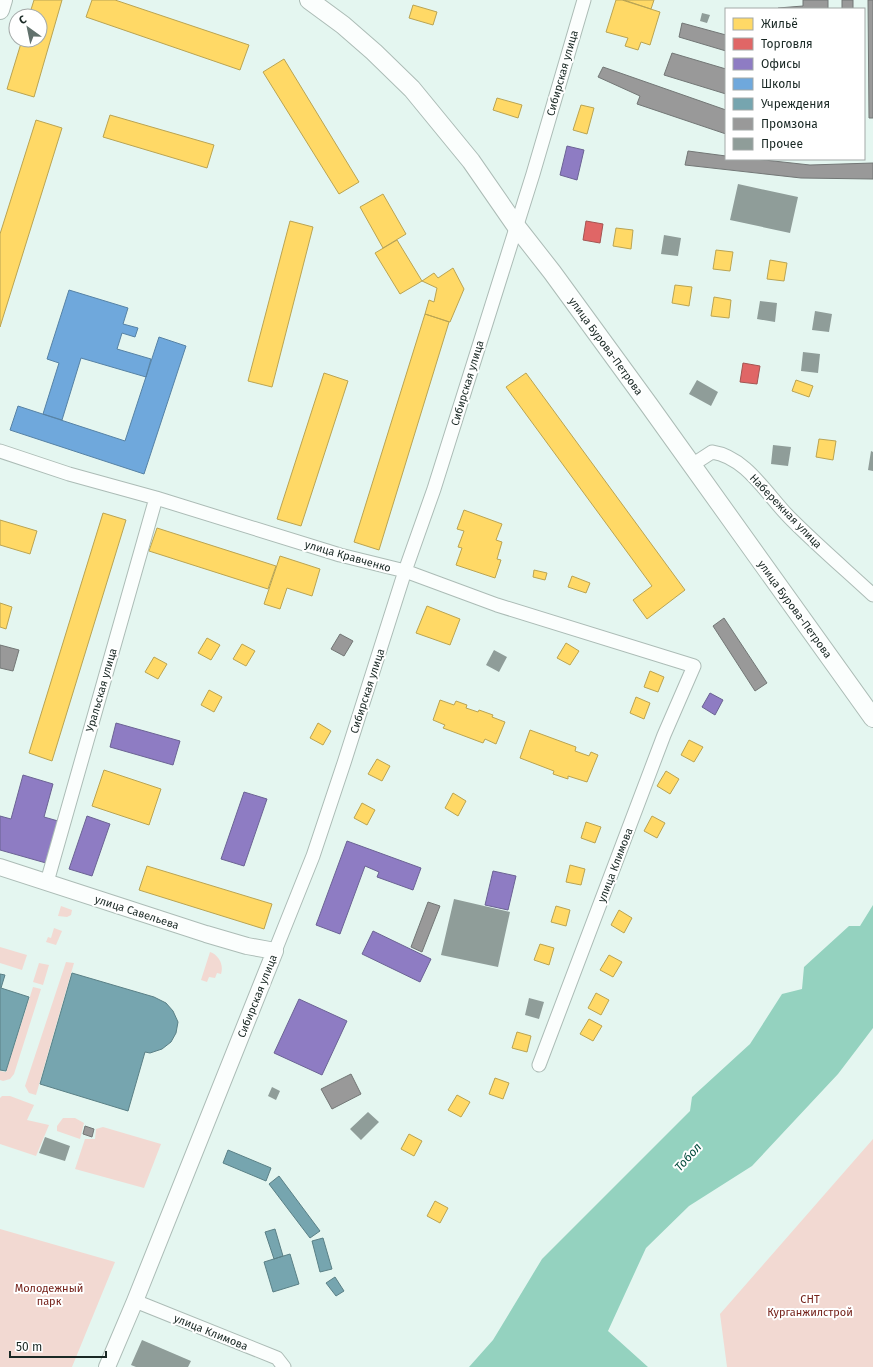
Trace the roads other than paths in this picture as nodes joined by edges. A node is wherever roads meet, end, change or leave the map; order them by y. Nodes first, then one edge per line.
1 (3, 0) edge
2 (309, 0) edge
3 (584, 0) edge
4 (0, 10) edge
5 (516, 226) junction
6 (0, 451) edge
7 (692, 466) junction
8 (156, 498) junction
9 (405, 571) junction
10 (873, 596) edge
11 (694, 666) joint
12 (873, 718) edge
13 (0, 867) edge
14 (47, 882) junction
15 (275, 951) junction
16 (539, 1065) dead end
17 (135, 1301) junction
18 (107, 1367) edge
19 (284, 1367) edge

1 - 4 main road
2 - 5 main road, улица Бурова-Петрова
3 - 5 street, Сибирская улица
5 - 7 main road, улица Бурова-Петрова
5 - 9 street, Сибирская улица
6 - 8 street, улица Кравченко
7 - 10 street, Набережная улица
7 - 12 main road, улица Бурова-Петрова
8 - 9 street, улица Кравченко
8 - 14 street, Уральская улица
9 - 11 street, улица Кравченко
9 - 15 street, Сибирская улица
11 - 16 street, улица Климова
13 - 14 street, улица Савельева
14 - 15 street, улица Савельева
15 - 17 street, Сибирская улица
17 - 18 street, Сибирская улица
17 - 19 street, улица Климова

